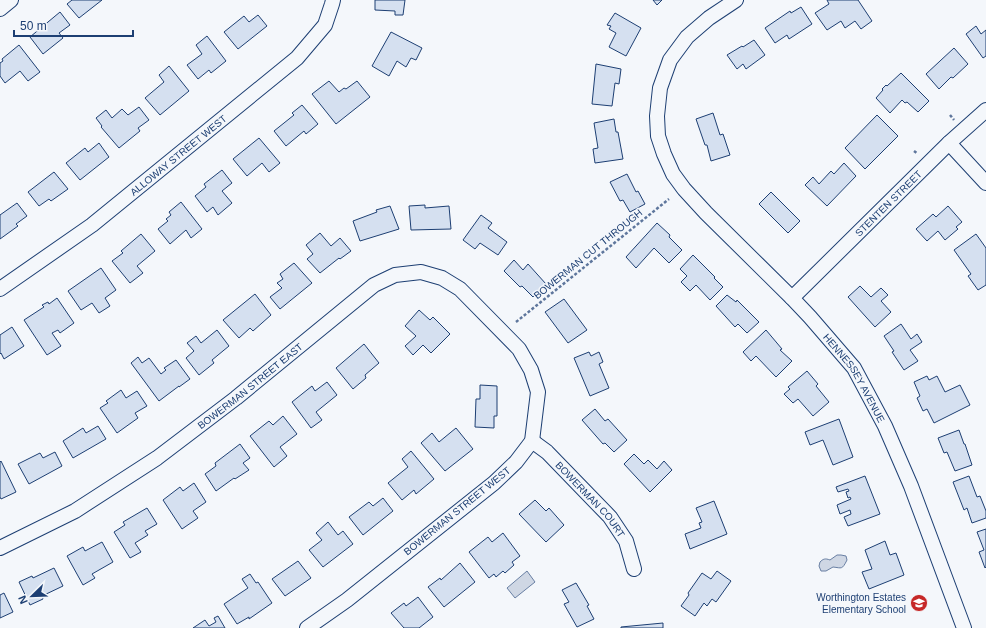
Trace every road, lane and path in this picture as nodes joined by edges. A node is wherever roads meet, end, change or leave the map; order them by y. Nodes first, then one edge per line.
1 (11, 0) edge
2 (333, 0) edge
3 (736, 0) edge
4 (0, 9) edge
5 (986, 110) edge
6 (950, 116) dead end
7 (954, 120) dead end
8 (949, 143) junction
9 (986, 183) edge
10 (670, 199) dead end
11 (0, 290) edge
12 (792, 298) junction
13 (516, 322) dead end
14 (532, 441) junction
15 (0, 548) edge
16 (634, 569) dead end
17 (307, 628) edge
18 (964, 628) edge

1 - 4 street
2 - 11 street, ALLOWAY STREET WEST
3 - 12 street, HENNESSEY AVENUE
5 - 8 street, STENTEN STREET
6 - 7 path
8 - 9 street
8 - 12 street, STENTEN STREET
10 - 13 path, BOWERMAN CUT THROUGH
12 - 18 street, HENNESSEY AVENUE
14 - 15 street, BOWERMAN STREET EAST
14 - 16 street, BOWERMAN COURT
14 - 17 street, BOWERMAN STREET WEST

